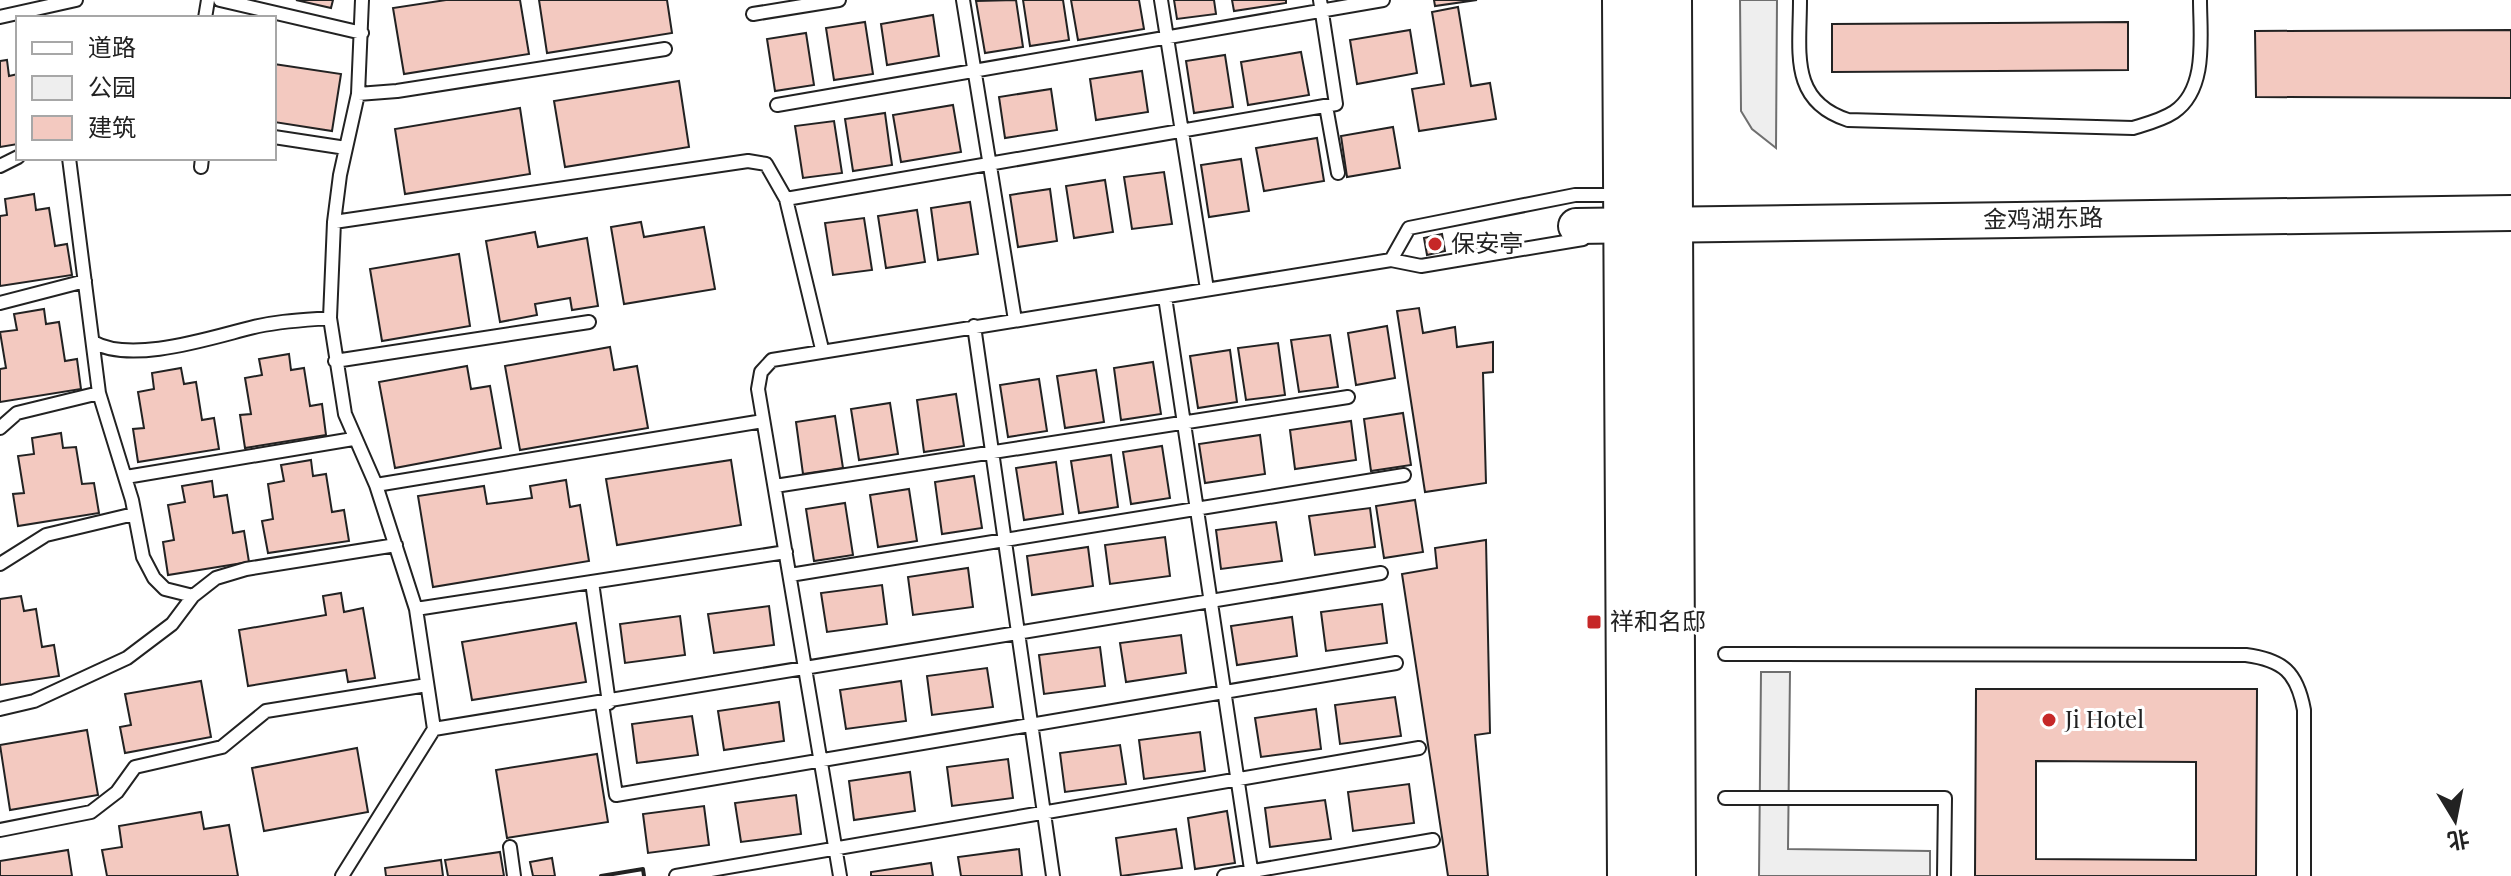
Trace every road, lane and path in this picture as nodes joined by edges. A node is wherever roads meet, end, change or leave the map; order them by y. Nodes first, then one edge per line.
1 (76, 0) edge
2 (220, 0) edge
3 (362, 0) edge
4 (839, 0) edge
5 (963, 0) edge
6 (1161, 0) edge
7 (1383, 0) edge
8 (1625, 0) edge
9 (1669, 0) edge
10 (1800, 0) edge
11 (2200, 0) edge
12 (1321, 5) edge
13 (42, 13) edge
14 (753, 14) dead end
15 (0, 17) edge
16 (362, 33) junction
17 (1167, 37) junction
18 (665, 49) dead end
19 (975, 71) junction
20 (358, 94) junction
21 (777, 105) dead end
22 (1326, 106) junction
23 (1182, 131) junction
24 (276, 137) edge
25 (346, 148) junction
26 (69, 160) edge
27 (990, 163) junction
28 (1338, 173) dead end
29 (786, 199) junction
30 (1647, 213) junction
31 (2511, 213) edge
32 (334, 222) junction
33 (1576, 226) dead end
34 (1391, 260) junction
35 (85, 281) junction
36 (1207, 289) junction
37 (1165, 297) junction
38 (0, 303) edge
39 (330, 318) junction
40 (1015, 320) junction
41 (589, 322) dead end
42 (974, 326) junction
43 (93, 342) junction
44 (822, 349) junction
45 (335, 361) junction
46 (99, 393) junction
47 (1348, 397) dead end
48 (763, 421) junction
49 (1184, 422) junction
50 (0, 428) edge
51 (353, 439) junction
52 (992, 452) junction
53 (1404, 475) dead end
54 (126, 477) junction
55 (376, 485) junction
56 (775, 486) junction
57 (1197, 508) junction
58 (134, 514) junction
59 (1005, 540) junction
60 (396, 545) junction
61 (786, 552) junction
62 (0, 564) edge
63 (1381, 573) dead end
64 (790, 575) junction
65 (592, 582) junction
66 (193, 596) junction
67 (1210, 601) junction
68 (416, 609) junction
69 (1018, 633) junction
70 (1725, 654) dead end
71 (1396, 663) dead end
72 (806, 668) junction
73 (427, 685) junction
74 (1224, 692) junction
75 (605, 704) junction
76 (0, 709) edge
77 (1031, 725) junction
78 (434, 729) junction
79 (1419, 748) dead end
80 (821, 761) junction
81 (1237, 780) junction
82 (1725, 798) dead end
83 (1044, 813) junction
84 (0, 830) edge
85 (1433, 840) dead end
86 (510, 847) dead end
87 (836, 849) junction
88 (1252, 874) edge
89 (342, 876) edge
90 (514, 876) edge
91 (676, 876) edge
92 (840, 876) edge
93 (1053, 876) edge
94 (1224, 876) edge
95 (1630, 876) edge
96 (1673, 876) edge
97 (1944, 876) edge
98 (2304, 876) edge

1 - 13 lane
2 - 16 lane
3 - 16 lane
4 - 14 lane
5 - 19 lane
6 - 17 lane
7 - 12 lane
8 - 30 highway
9 - 30 highway
10 - 11 lane
12 - 17 lane
12 - 22 lane
13 - 15 lane
16 - 20 lane
17 - 19 lane
17 - 23 lane
18 - 20 lane
19 - 21 lane
19 - 27 lane
20 - 25 lane
22 - 23 lane
22 - 28 lane
23 - 27 lane
23 - 36 lane
24 - 25 lane
25 - 32 lane
26 - 35 lane
27 - 29 lane
27 - 40 lane
29 - 32 lane
29 - 44 lane
30 - 31 street, 金鸡湖东路
30 - 33 street, 金鸡湖东路
30 - 34 lane
30 - 34 lane
30 - 95 highway
30 - 96 highway
32 - 39 lane
34 - 36 lane
35 - 38 lane
35 - 43 lane
36 - 37 lane
37 - 40 lane
37 - 49 lane
39 - 43 lane
39 - 45 lane
40 - 42 lane
41 - 45 lane
42 - 44 lane
42 - 52 lane
43 - 46 lane
44 - 48 lane
45 - 51 lane
46 - 50 lane
46 - 54 lane
47 - 49 lane
48 - 55 lane
48 - 56 lane
49 - 52 lane
49 - 57 lane
51 - 54 lane
51 - 55 lane
52 - 56 lane
52 - 59 lane
53 - 57 lane
54 - 58 lane
55 - 60 lane
56 - 61 lane
57 - 59 lane
57 - 67 lane
58 - 62 lane
58 - 66 lane
59 - 64 lane
59 - 69 lane
60 - 66 lane
60 - 68 lane
61 - 64 lane
61 - 65 lane
63 - 67 lane
64 - 72 lane
65 - 68 lane
65 - 75 lane
66 - 76 lane
67 - 69 lane
67 - 74 lane
68 - 73 lane
69 - 72 lane
69 - 77 lane
70 - 98 lane
71 - 74 lane
72 - 75 lane
72 - 80 lane
73 - 78 lane
73 - 84 lane
74 - 77 lane
74 - 81 lane
75 - 78 lane
75 - 80 lane
77 - 80 lane
77 - 83 lane
78 - 89 lane
79 - 81 lane
80 - 87 lane
81 - 83 lane
81 - 88 lane
82 - 97 lane
83 - 87 lane
83 - 93 lane
85 - 88 lane
86 - 90 lane
87 - 91 lane
87 - 92 lane
88 - 94 lane

